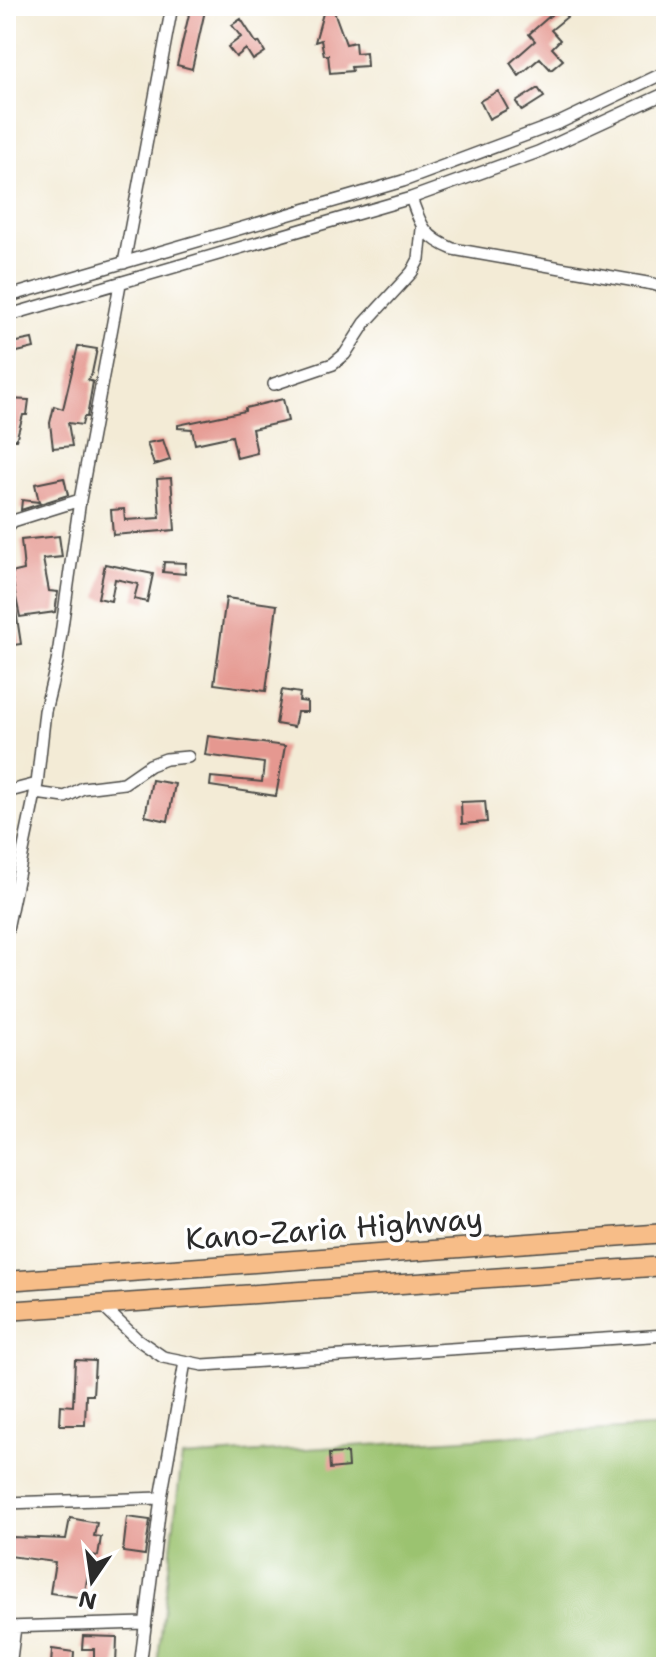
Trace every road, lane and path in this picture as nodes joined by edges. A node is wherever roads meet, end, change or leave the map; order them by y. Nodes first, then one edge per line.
1 (172, 6) edge
2 (666, 72) edge
3 (666, 93) edge
4 (411, 198) junction
5 (342, 199) junction
6 (346, 217) junction
7 (422, 229) junction
8 (124, 263) junction
9 (120, 284) junction
10 (666, 288) edge
11 (6, 297) edge
12 (6, 316) edge
13 (274, 384) dead end
14 (80, 500) junction
15 (6, 529) edge
16 (188, 757) dead end
17 (36, 788) junction
18 (6, 792) edge
19 (6, 934) edge
20 (666, 1233) edge
21 (666, 1266) edge
22 (6, 1281) edge
23 (101, 1305) junction
24 (6, 1311) edge
25 (666, 1335) edge
26 (185, 1362) junction
27 (161, 1498) junction
28 (6, 1503) edge
29 (145, 1623) junction
30 (10, 1627) edge
31 (10, 1667) edge
32 (140, 1667) edge

1 - 8 street
2 - 5 street
3 - 4 street
4 - 6 street
4 - 7 street
5 - 6 street
5 - 8 street
6 - 9 street
7 - 10 street
7 - 13 street
8 - 11 street
9 - 12 street
9 - 14 street
14 - 15 street
14 - 17 street
16 - 17 street
17 - 18 street
17 - 19 street
20 - 22 highway, Kano-Zaria Highway
21 - 23 highway, Kano-Zaria Highway
23 - 24 highway, Kano-Zaria Highway
23 - 26 street
25 - 26 street
26 - 27 street
27 - 28 street
27 - 29 street
29 - 30 street
29 - 32 street
30 - 31 street

